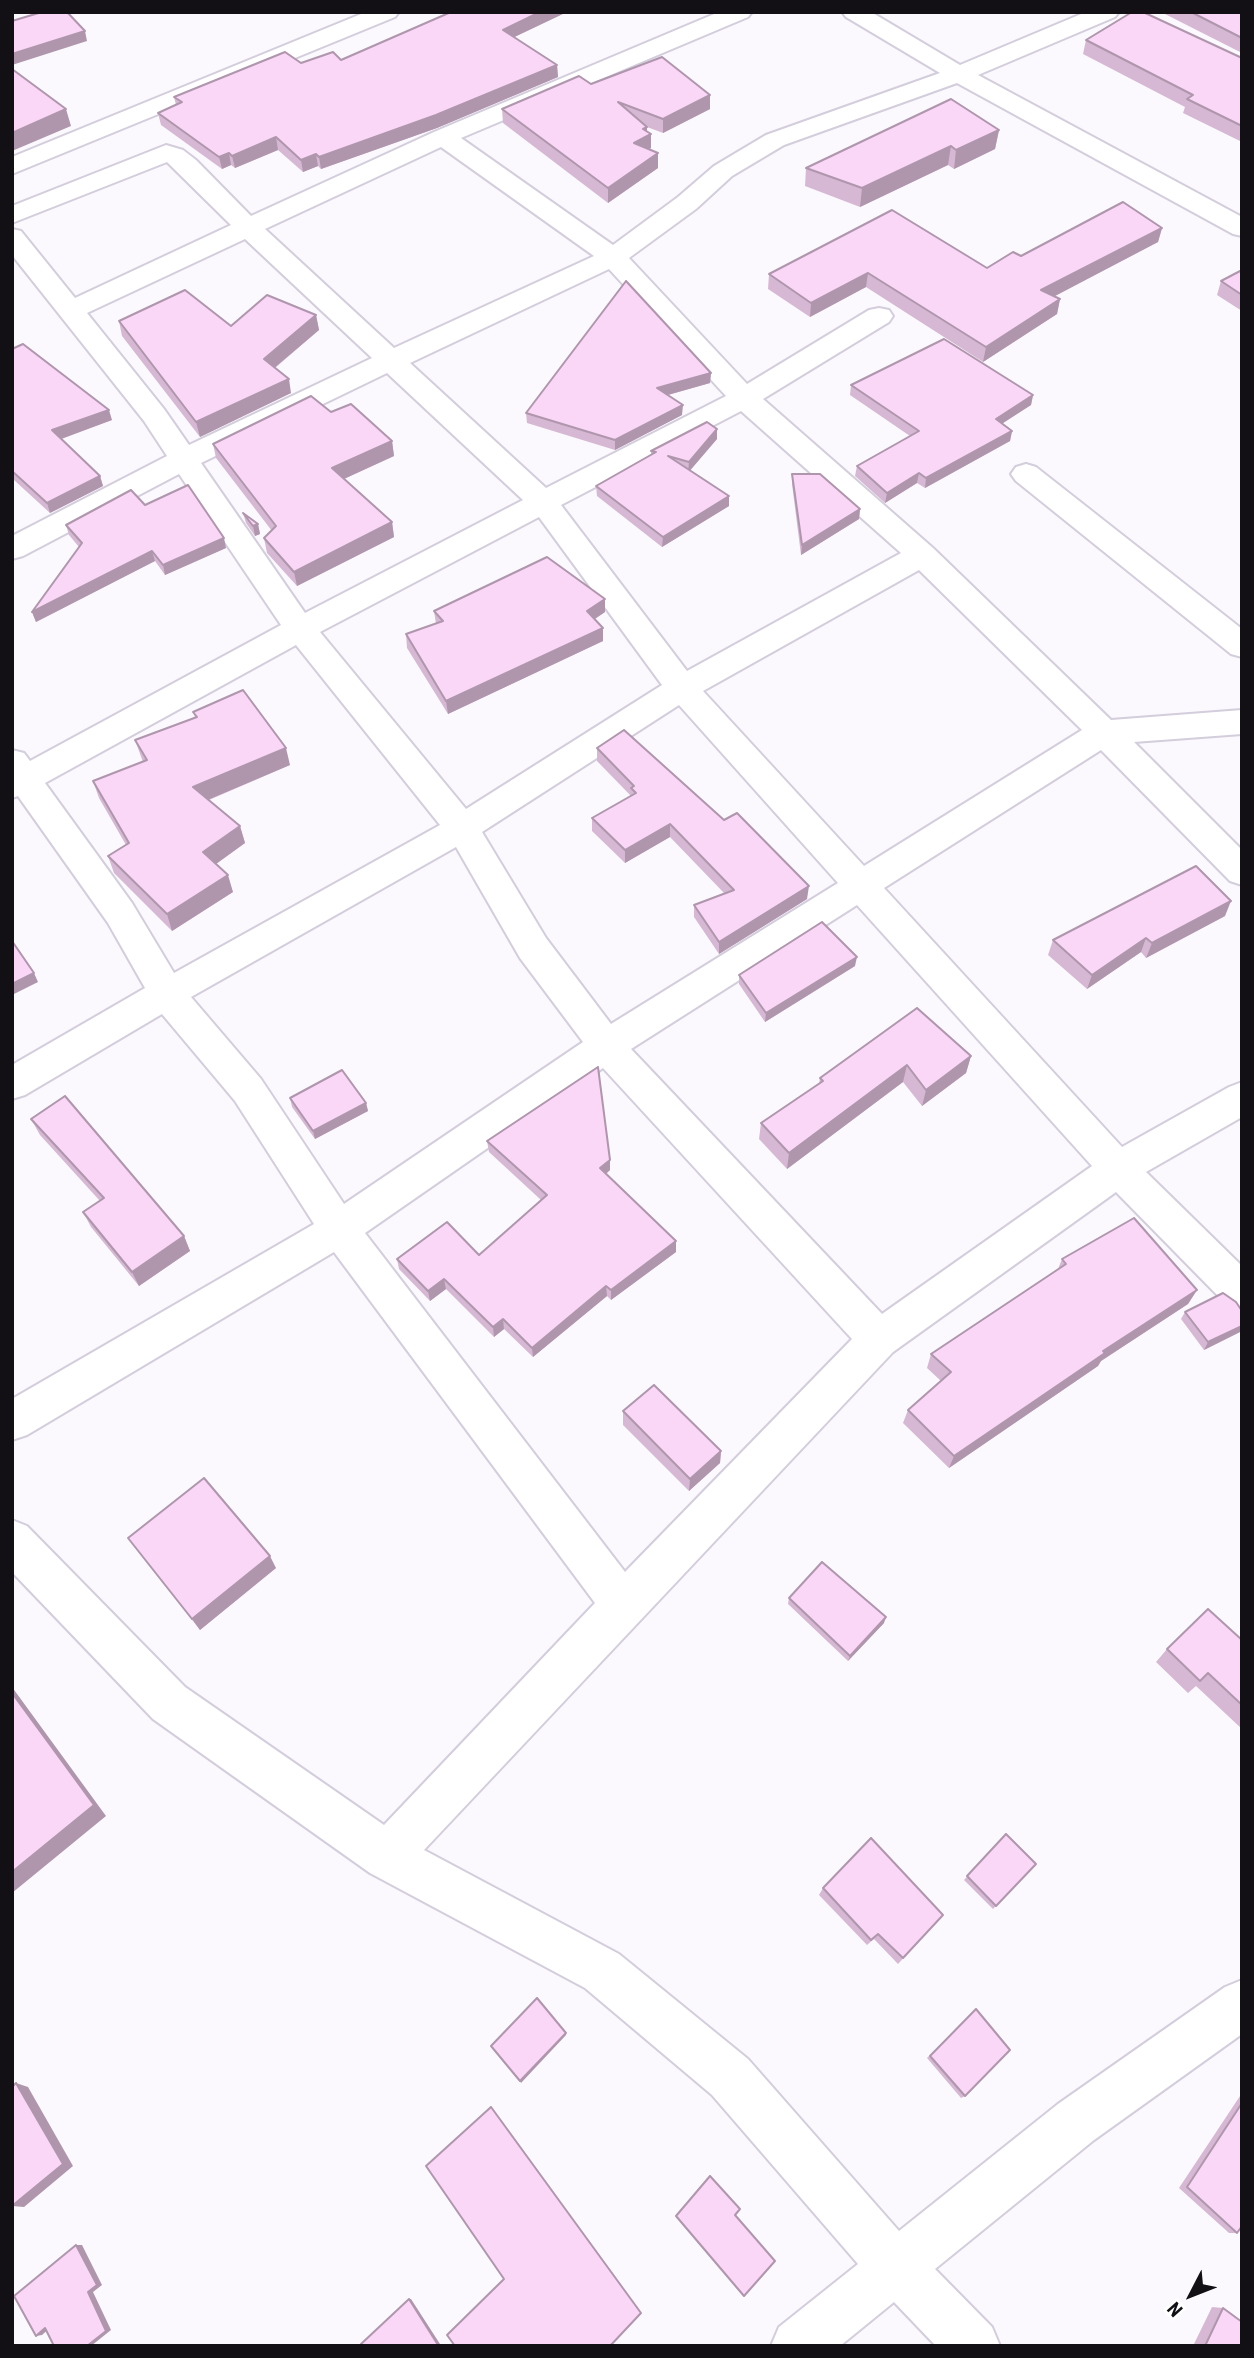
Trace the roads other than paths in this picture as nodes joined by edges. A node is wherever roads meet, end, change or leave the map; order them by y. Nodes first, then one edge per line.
1 (386, 12) edge
2 (740, 12) edge
3 (853, 12) edge
4 (1107, 12) edge
5 (959, 74) junction
6 (443, 137) junction
7 (12, 166) edge
8 (12, 215) edge
9 (248, 228) junction
10 (1242, 228) edge
11 (12, 237) edge
12 (613, 257) junction
13 (70, 310) junction
14 (879, 316) dead end
15 (390, 360) junction
16 (744, 398) junction
17 (184, 460) junction
18 (1027, 474) dead end
19 (543, 502) junction
20 (12, 549) edge
21 (922, 555) junction
22 (300, 629) junction
23 (1242, 646) edge
24 (682, 688) junction
25 (1242, 722) edge
26 (1104, 732) junction
27 (17, 776) edge
28 (462, 828) junction
29 (1242, 872) edge
30 (861, 886) junction
31 (168, 995) junction
32 (606, 1045) junction
33 (12, 1084) edge
34 (1242, 1098) edge
35 (1118, 1169) junction
36 (340, 1229) junction
37 (1242, 1293) edge
38 (879, 1339) junction
39 (12, 1421) edge
40 (12, 1541) edge
41 (623, 1605) junction
42 (387, 1856) junction
43 (1242, 2004) edge
44 (896, 2267) junction
45 (797, 2346) edge
46 (973, 2346) edge

1 - 7 street
2 - 6 street
3 - 5 street
4 - 5 street
5 - 10 street
5 - 12 street
6 - 9 street
6 - 12 street
8 - 9 street
9 - 13 street
9 - 15 street
11 - 13 street
12 - 15 street
12 - 16 street
13 - 17 street
14 - 16 street
15 - 17 street
15 - 19 street
16 - 19 street
16 - 21 street
17 - 20 street
17 - 22 street
18 - 23 street
19 - 22 street
19 - 24 street
21 - 24 street
21 - 26 street
22 - 27 street
22 - 28 street
24 - 28 street
24 - 30 street
25 - 26 street
26 - 29 street
26 - 30 street
27 - 31 street
28 - 31 street
28 - 32 street
30 - 32 street
30 - 35 street
31 - 33 street
31 - 36 street
32 - 36 street
32 - 38 street
34 - 35 street
35 - 37 street
35 - 38 street
36 - 39 street
36 - 41 street
38 - 41 street
40 - 42 street
41 - 42 street
42 - 44 street
43 - 44 street
44 - 45 street
44 - 46 street

